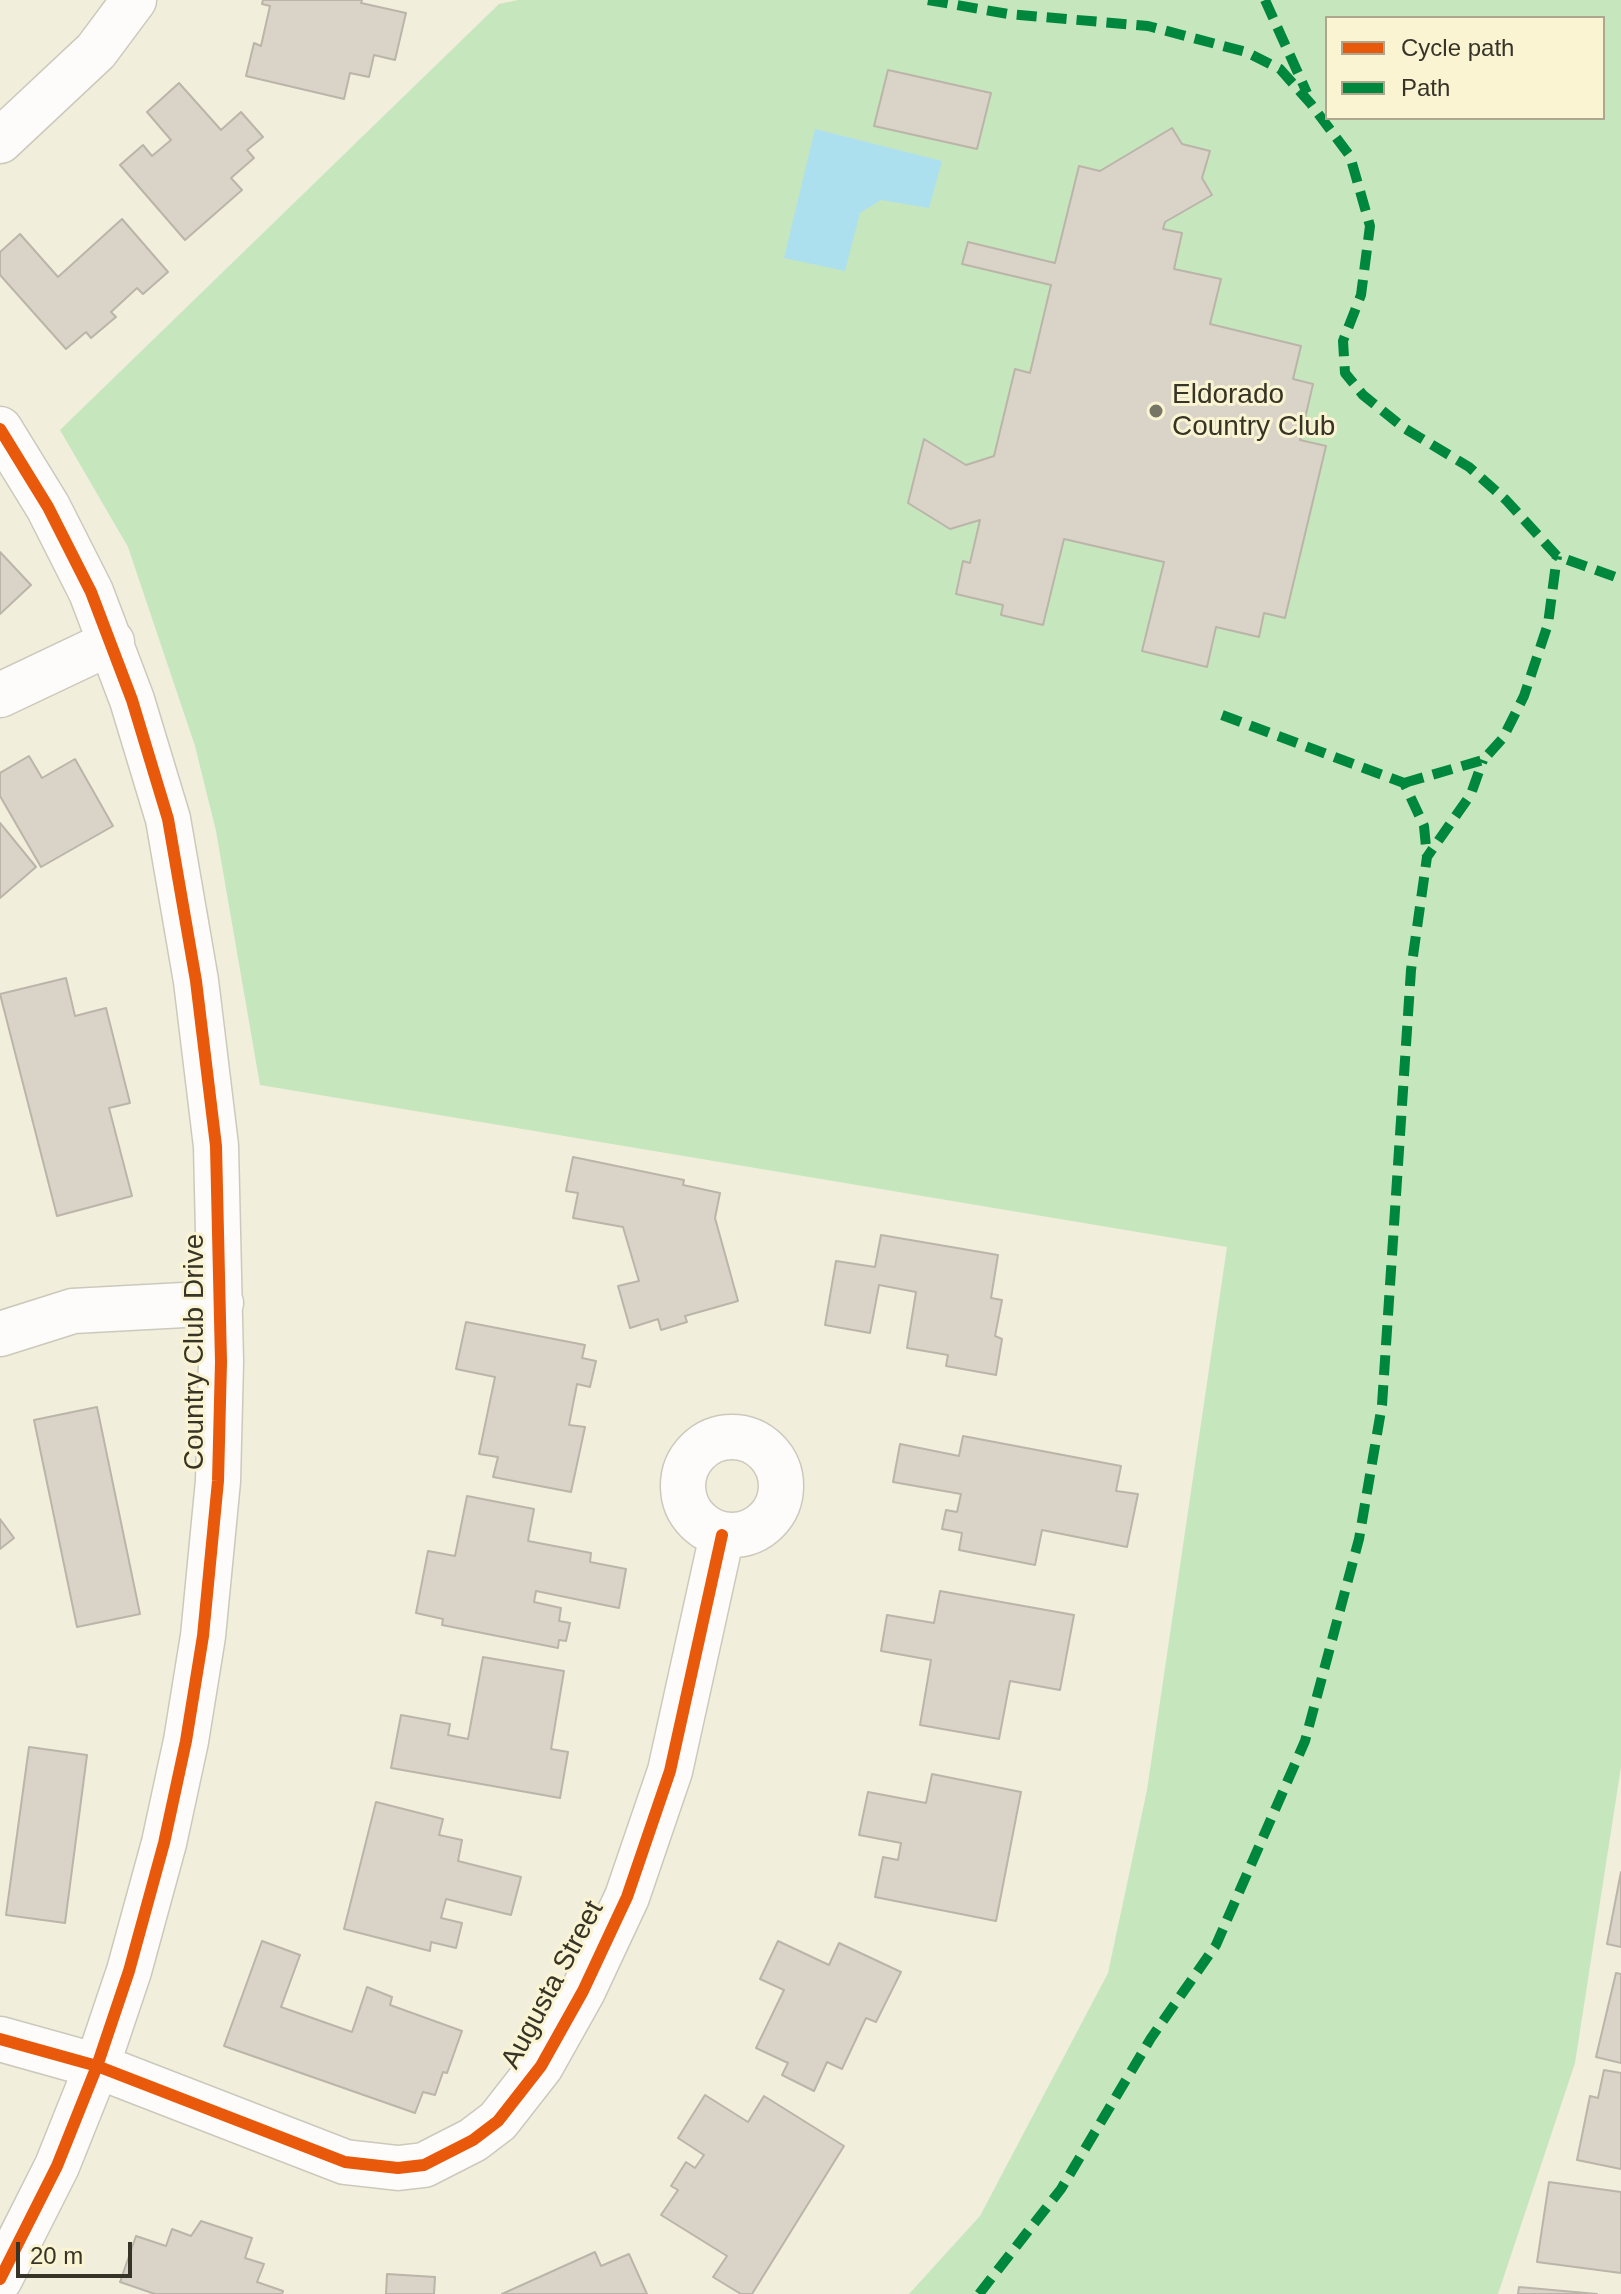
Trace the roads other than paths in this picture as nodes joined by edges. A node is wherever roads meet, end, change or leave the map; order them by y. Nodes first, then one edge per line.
1 (134, 0) edge
2 (0, 141) edge
3 (0, 429) edge
4 (112, 642) junction
5 (0, 695) edge
6 (221, 1303) junction
7 (0, 1334) edge
8 (722, 1535) dead end
9 (0, 2039) edge
10 (97, 2066) junction
11 (0, 2279) edge

1 - 2 street
3 - 4 street, Country Club Drive
4 - 5 street
4 - 6 street, Country Club Drive
6 - 7 street
6 - 10 street, Country Club Drive
8 - 10 street, Augusta Street
9 - 10 street, Augusta Street
10 - 11 street, Country Club Drive

